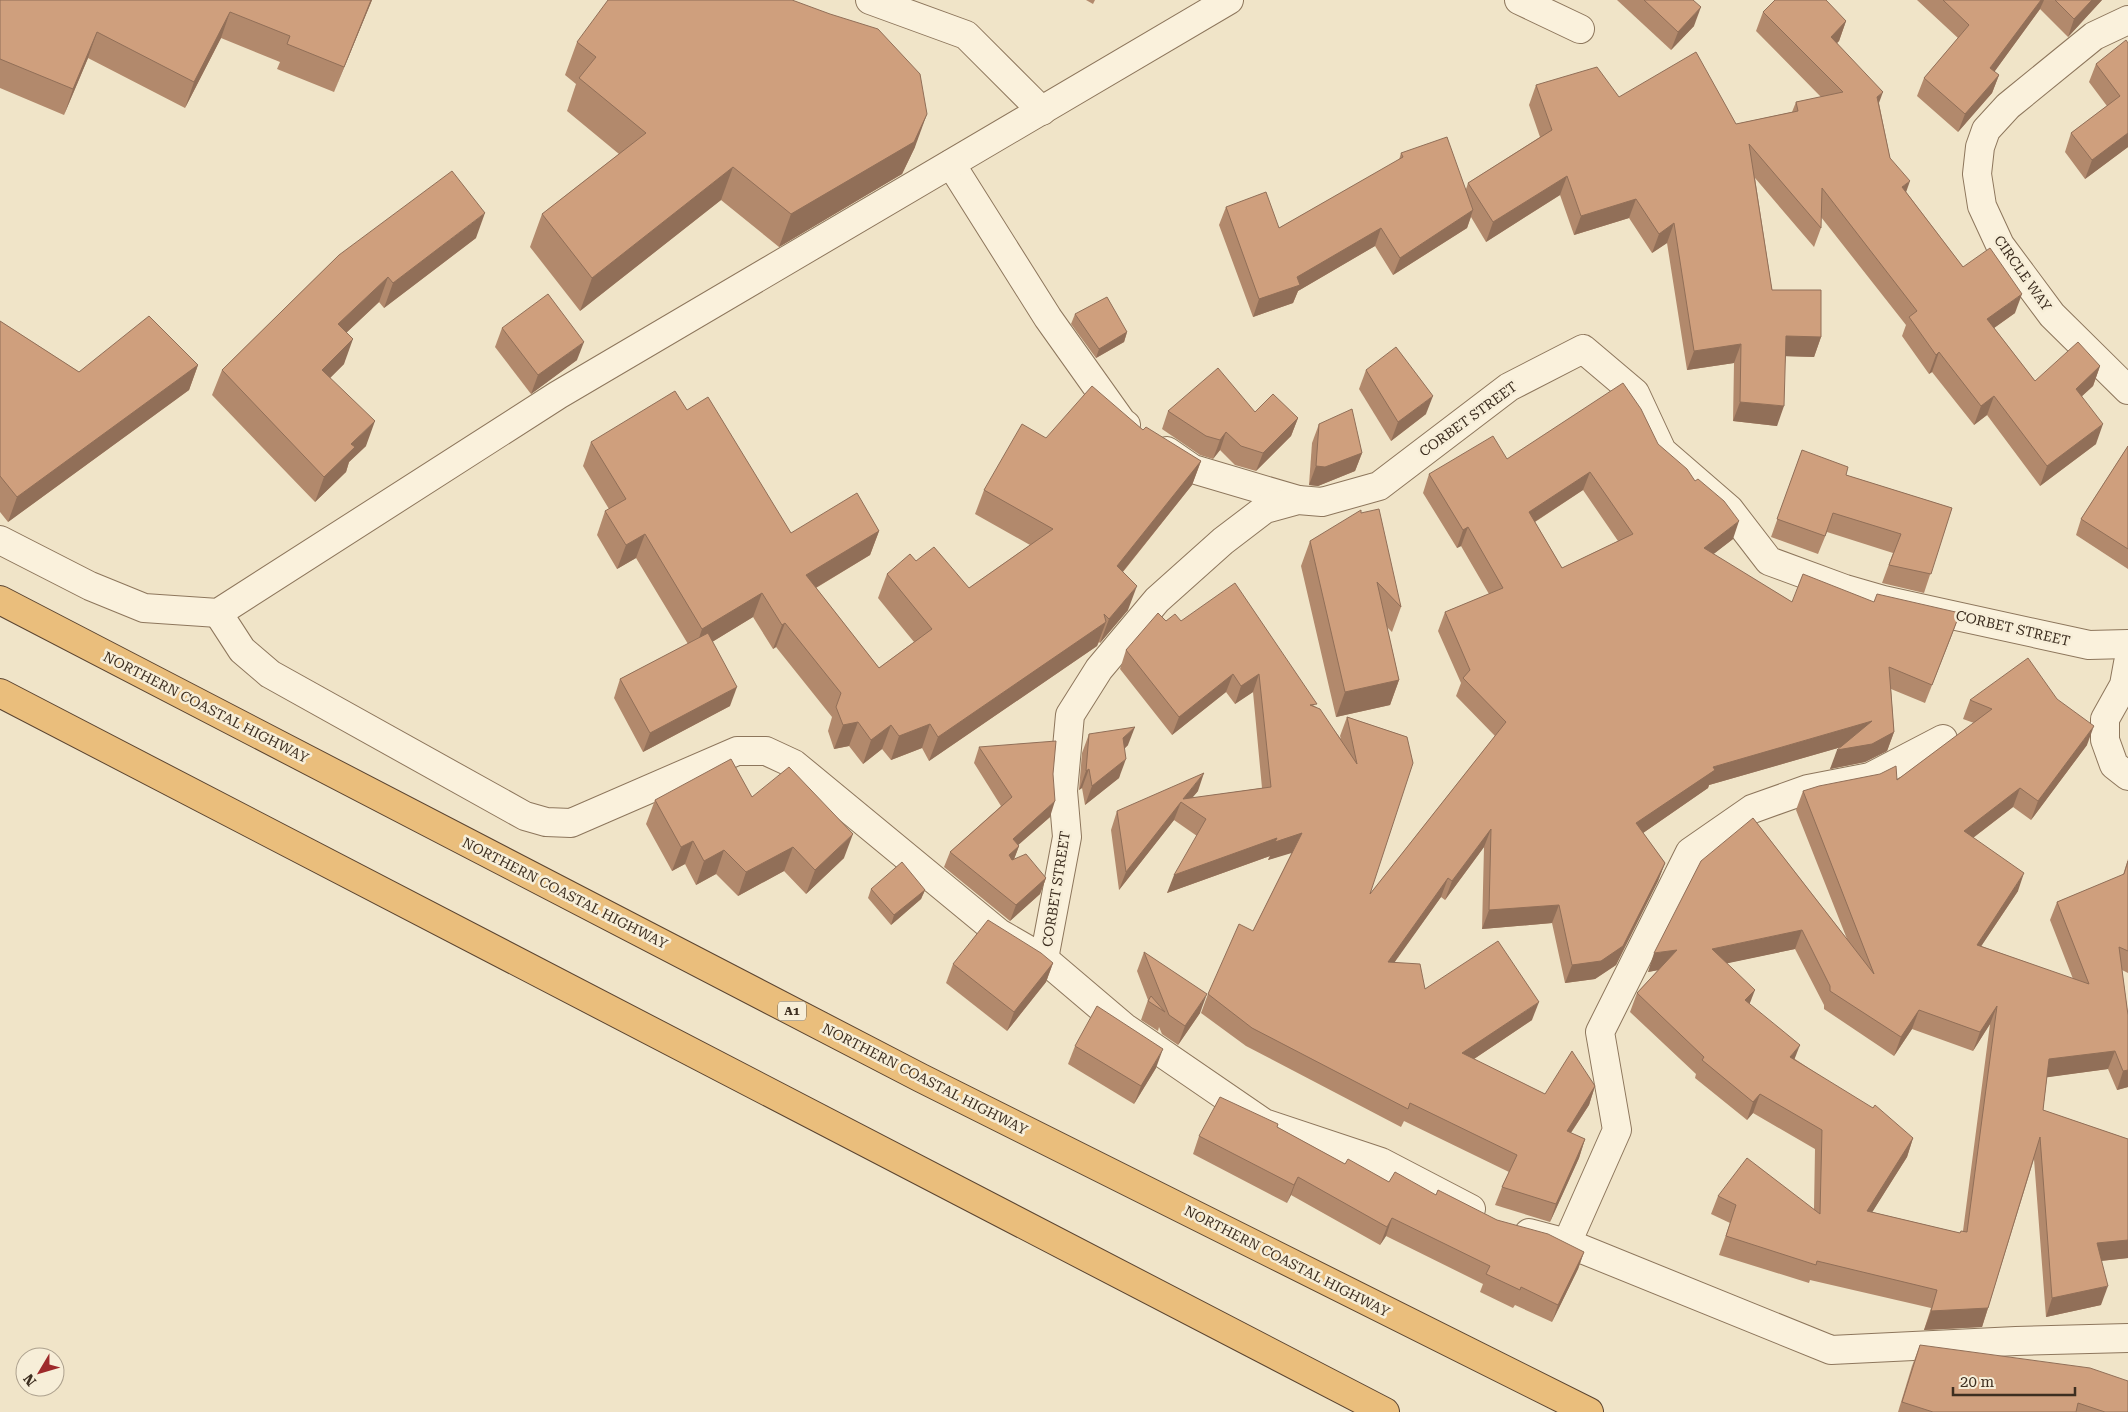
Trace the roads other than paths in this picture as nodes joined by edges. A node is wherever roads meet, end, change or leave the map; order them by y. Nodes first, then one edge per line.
1 (870, 0) edge
2 (1228, 0) edge
3 (1519, 0) edge
4 (2128, 20) edge
5 (1580, 29) dead end
6 (1042, 111) junction
7 (952, 164) junction
8 (2128, 390) edge
9 (1298, 500) junction
10 (0, 540) edge
11 (0, 600) edge
12 (218, 613) junction
13 (2128, 644) edge
14 (2128, 663) edge
15 (0, 693) edge
16 (1943, 739) dead end
17 (2128, 776) edge
18 (1044, 959) junction
19 (1568, 1243) junction
20 (2128, 1338) edge
21 (1385, 1412) edge
22 (1589, 1412) edge

1 - 6 street
2 - 6 street
3 - 5 street
4 - 8 street, CIRCLE WAY
6 - 7 street
7 - 9 street
7 - 12 street
9 - 13 street, CORBET STREET
9 - 18 street, CORBET STREET
10 - 12 street
11 - 22 highway, NORTHERN COASTAL HIGHWAY / A1
12 - 18 street
14 - 17 street
15 - 21 highway
16 - 19 street
18 - 19 street
19 - 20 street

